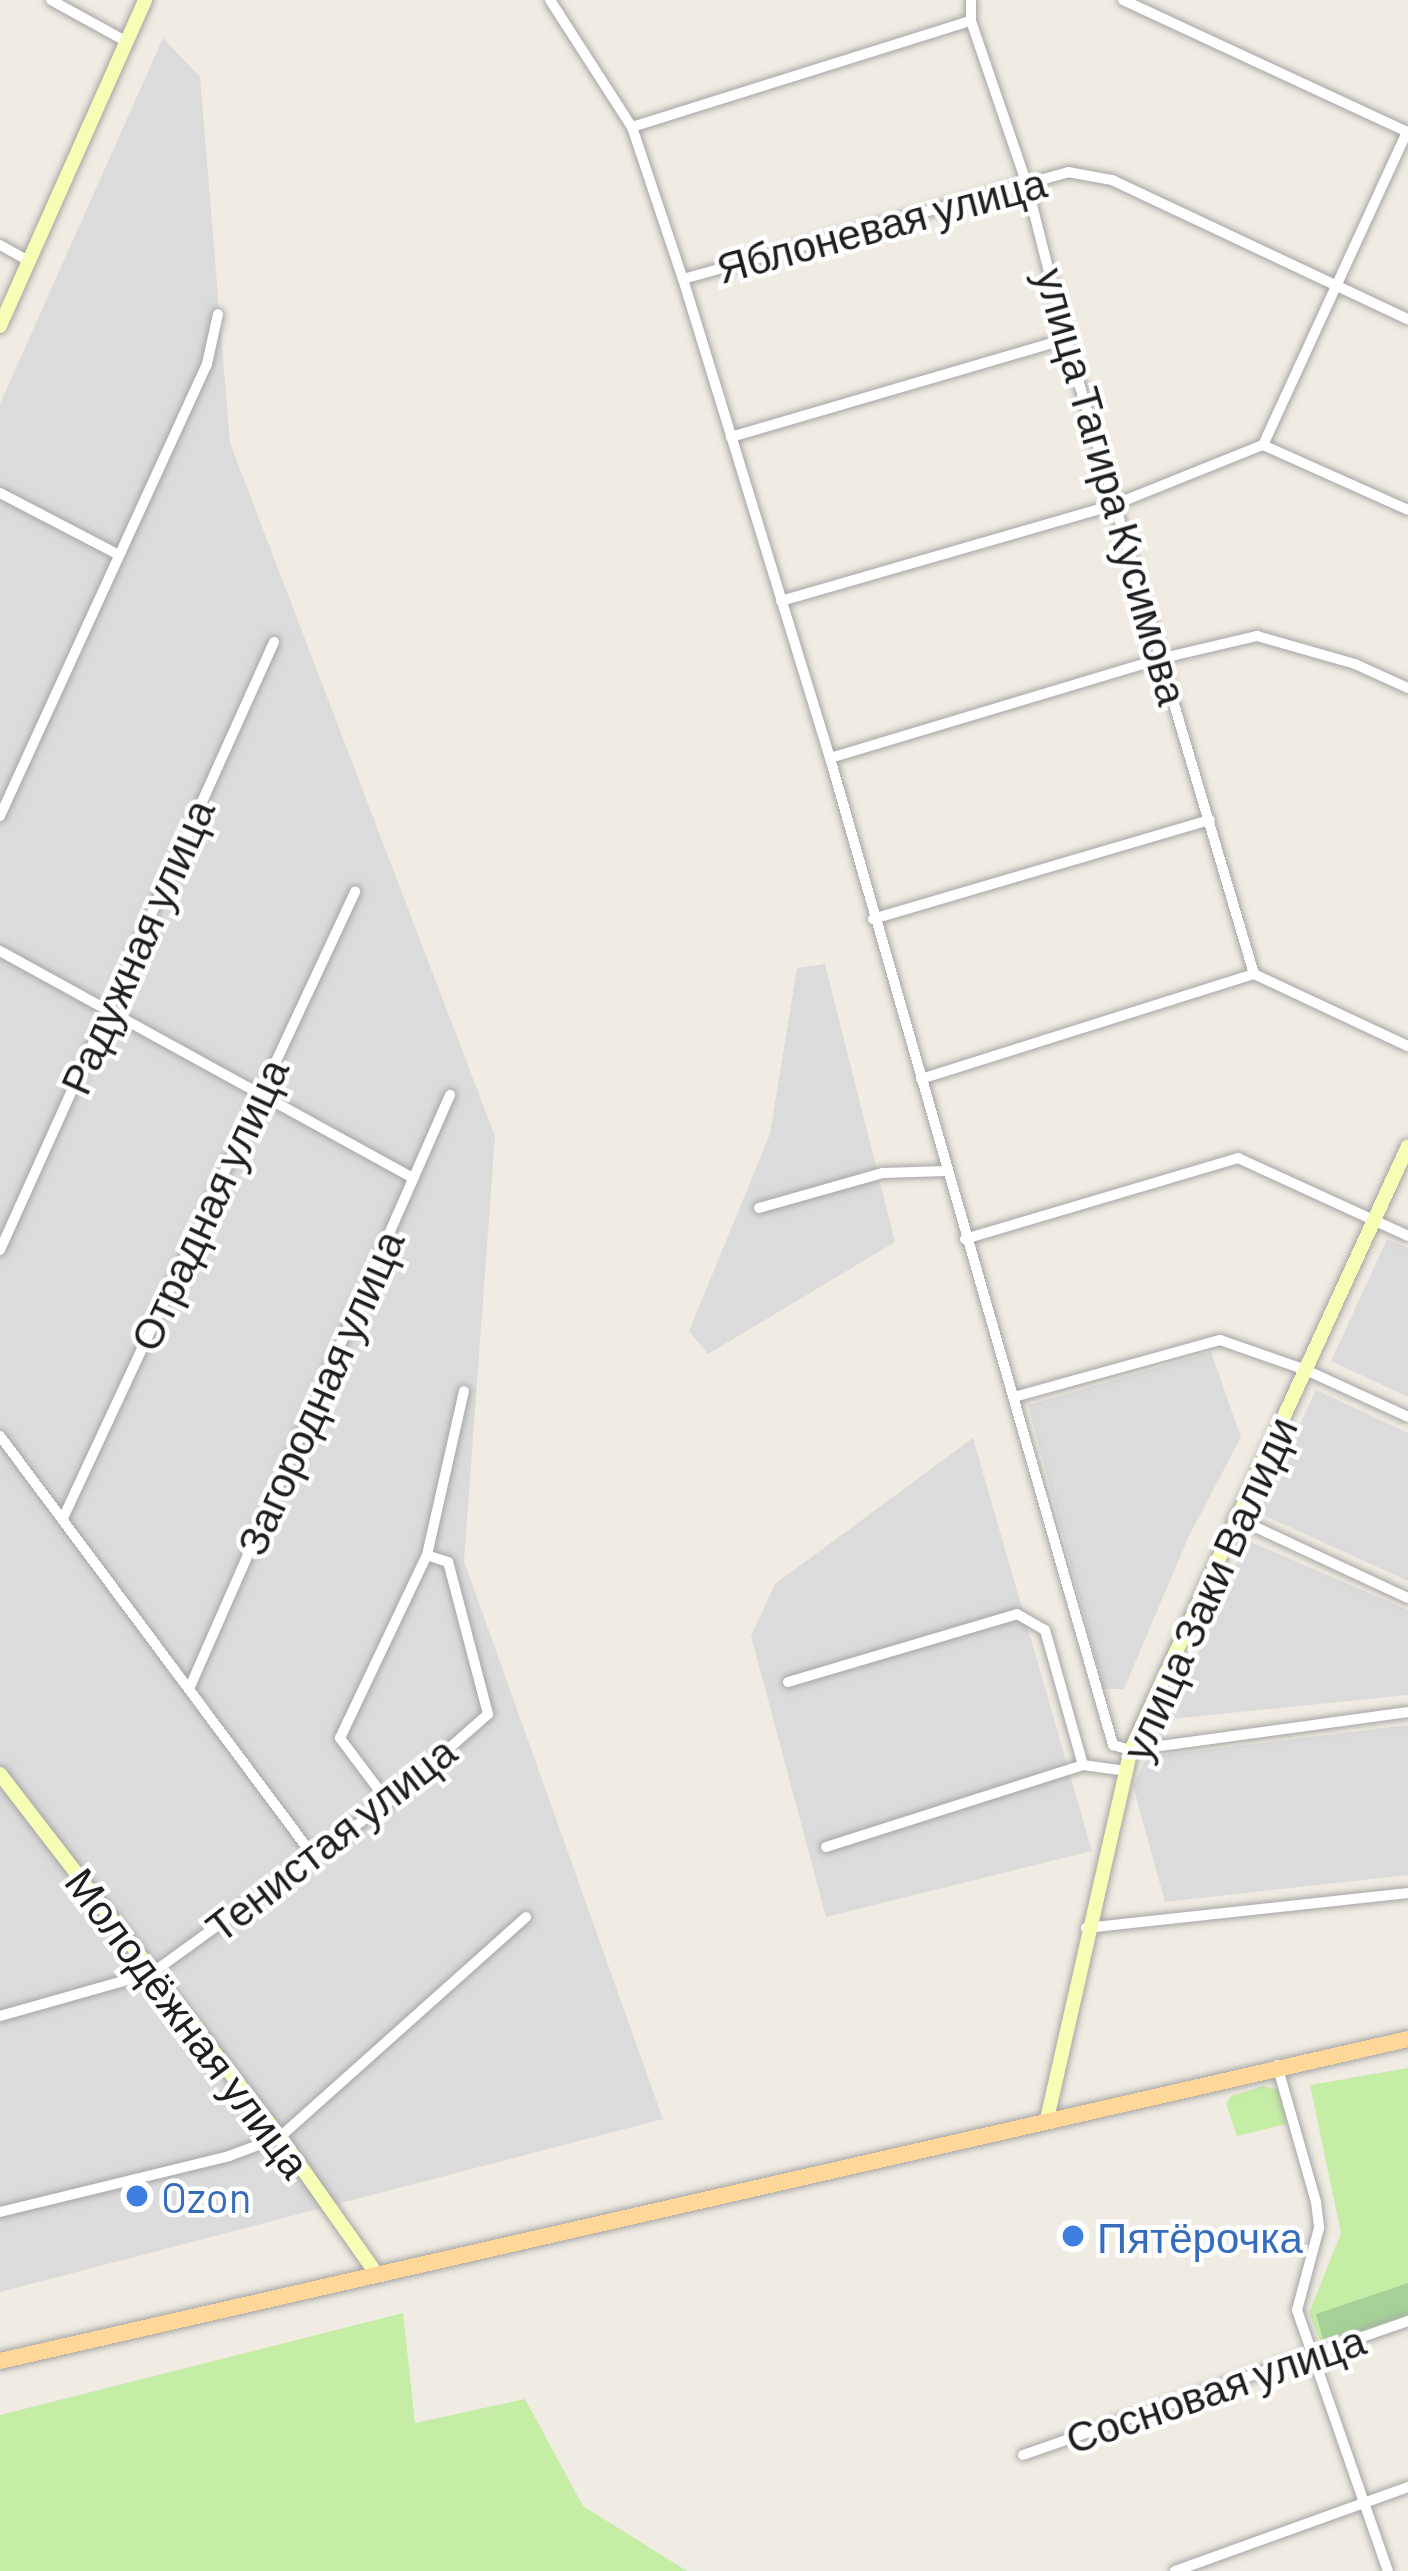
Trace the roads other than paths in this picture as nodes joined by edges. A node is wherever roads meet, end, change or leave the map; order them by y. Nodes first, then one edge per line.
1 (51, 0) edge
2 (146, 0) edge
3 (550, 0) edge
4 (971, 0) edge
5 (1123, 0) edge
6 (971, 21) junction
7 (128, 42) junction
8 (632, 127) junction
9 (1407, 132) edge
10 (1027, 185) junction
11 (0, 245) edge
12 (28, 261) junction
13 (682, 279) junction
14 (1336, 285) junction
15 (218, 314) dead end
16 (1408, 319) edge
17 (0, 326) edge
18 (1066, 339) junction
19 (731, 436) junction
20 (1263, 445) junction
21 (0, 493) edge
22 (1116, 503) junction
23 (1408, 510) edge
24 (119, 555) junction
25 (781, 601) junction
26 (274, 642) dead end
27 (1163, 658) junction
28 (1408, 688) edge
29 (830, 758) junction
30 (0, 816) edge
31 (1210, 820) junction
32 (355, 892) dead end
33 (874, 919) junction
34 (0, 951) edge
35 (1254, 974) junction
36 (107, 1010) junction
37 (1408, 1046) edge
38 (921, 1079) junction
39 (260, 1092) junction
40 (450, 1095) dead end
41 (1408, 1146) edge
42 (945, 1171) junction
43 (413, 1178) junction
44 (759, 1208) dead end
45 (1373, 1220) junction
46 (1408, 1235) edge
47 (965, 1239) junction
48 (0, 1250) edge
49 (1306, 1370) junction
50 (464, 1390) dead end
51 (1014, 1397) junction
52 (1408, 1417) edge
53 (0, 1436) edge
54 (64, 1516) junction
55 (1234, 1517) junction
56 (427, 1555) junction
57 (1408, 1598) edge
58 (788, 1682) dead end
59 (189, 1689) junction
60 (1408, 1712) edge
61 (1131, 1750) junction
62 (1083, 1766) junction
63 (1126, 1771) junction
64 (0, 1774) edge
65 (388, 1802) junction
66 (826, 1847) dead end
67 (314, 1856) junction
68 (1408, 1893) edge
69 (526, 1917) dead end
70 (1086, 1928) junction
71 (152, 1973) junction
72 (0, 2016) edge
73 (1408, 2039) edge
74 (1277, 2065) junction
75 (1047, 2119) junction
76 (280, 2137) junction
77 (0, 2212) edge
78 (376, 2273) junction
79 (1408, 2321) edge
80 (1308, 2354) junction
81 (0, 2361) edge
82 (1023, 2455) dead end
83 (1408, 2487) edge
84 (1364, 2503) junction
85 (1174, 2571) edge
86 (1388, 2571) edge

1 - 7 street
2 - 7 street
3 - 8 street
4 - 6 street, улица Тагира Кусимова
5 - 9 street
6 - 8 street
6 - 10 street, улица Тагира Кусимова
7 - 12 street
8 - 13 street
9 - 14 street
10 - 13 street, Яблоневая улица
10 - 14 street, Яблоневая улица
10 - 18 street, улица Тагира Кусимова
11 - 12 street
12 - 17 street
13 - 19 street
14 - 16 street, Яблоневая улица
14 - 20 street
15 - 24 street
18 - 19 street
18 - 22 street, улица Тагира Кусимова
19 - 25 street
20 - 22 street
20 - 23 street
21 - 24 street
22 - 25 street
22 - 27 street, улица Тагира Кусимова
24 - 30 street
25 - 29 street
26 - 36 street, Радужная улица
27 - 28 street
27 - 29 street
27 - 31 street, улица Тагира Кусимова
29 - 33 street
31 - 33 street
31 - 35 street, улица Тагира Кусимова
32 - 39 street, Отрадная улица
33 - 38 street
34 - 36 street
35 - 37 street
35 - 38 street
36 - 39 street
36 - 48 street, Радужная улица
38 - 42 street
39 - 43 street
39 - 54 street, Отрадная улица
40 - 43 street, Загородная улица
41 - 45 street, улица Заки Валиди
42 - 44 street
42 - 47 street
43 - 59 street, Загородная улица
45 - 46 street
45 - 47 street
45 - 49 street, улица Заки Валиди
47 - 51 street
49 - 51 street
49 - 52 street
49 - 55 street, улица Заки Валиди
50 - 56 street
51 - 61 street
53 - 54 street
54 - 59 street
55 - 57 street
55 - 61 street, улица Заки Валиди
56 - 65 street
56 - 65 street, Тенистая улица
58 - 62 street
59 - 67 street
60 - 61 street
61 - 63 street, улица Заки Валиди
62 - 63 street
62 - 66 street
63 - 70 street, улица Заки Валиди
64 - 71 street, Молодёжная улица
65 - 67 street, Тенистая улица
67 - 71 street, Тенистая улица
68 - 70 street
69 - 76 street
70 - 75 street, улица Заки Валиди
71 - 72 street, Тенистая улица
71 - 76 street, Молодёжная улица
73 - 74 main road
74 - 75 main road
74 - 80 street
75 - 78 main road
76 - 77 street
76 - 78 street, Молодёжная улица
78 - 81 main road
79 - 80 street, Сосновая улица
80 - 82 street, Сосновая улица
80 - 84 street
83 - 84 street
84 - 85 street
84 - 86 street

